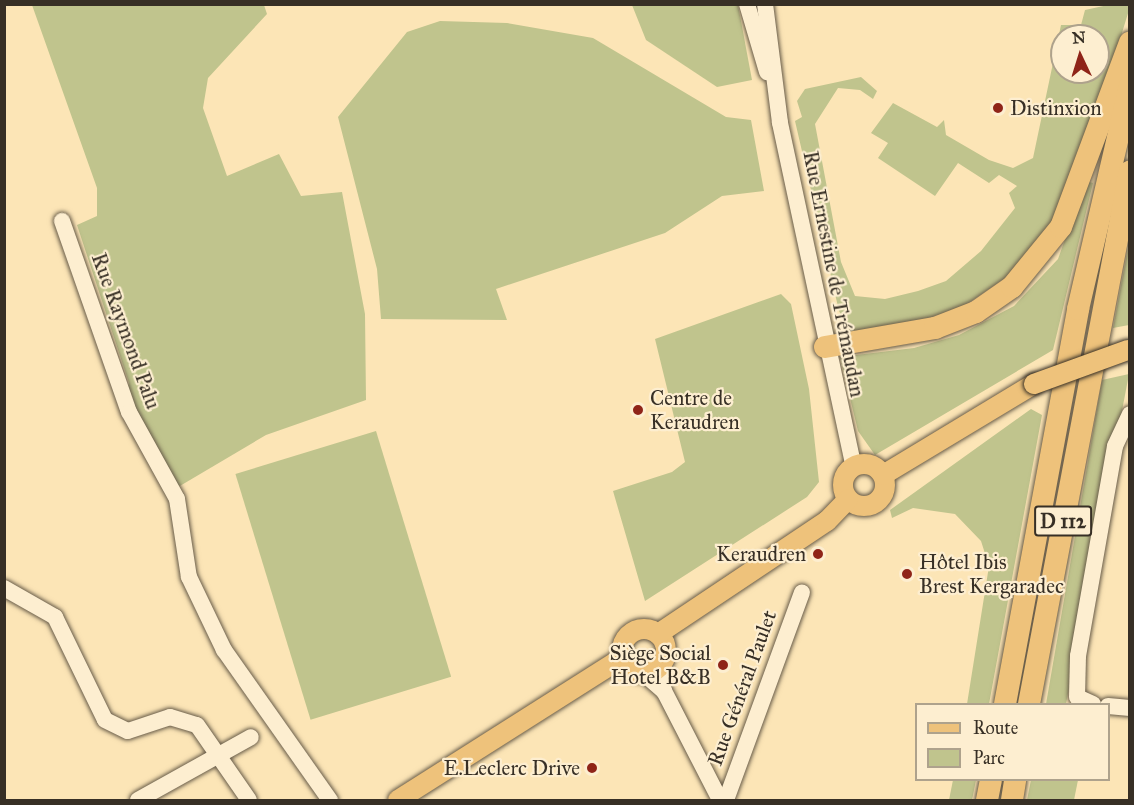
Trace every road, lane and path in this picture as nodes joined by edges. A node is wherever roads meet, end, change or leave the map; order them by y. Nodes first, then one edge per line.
1 (747, 4) edge
2 (765, 4) edge
3 (1130, 42) edge
4 (1130, 86) edge
5 (774, 90) junction
6 (1130, 171) edge
7 (62, 221) dead end
8 (825, 347) junction
9 (1129, 350) edge
10 (1130, 414) edge
11 (854, 467) junction
12 (883, 475) junction
13 (848, 499) junction
14 (4, 588) edge
15 (802, 592) dead end
16 (658, 634) junction
17 (623, 657) junction
18 (651, 671) junction
19 (1005, 703) edge
20 (1029, 703) edge
21 (1089, 703) edge
22 (1110, 706) edge
23 (1130, 708) edge
24 (251, 736) dead end
25 (220, 758) junction
26 (991, 781) edge
27 (1015, 781) edge
28 (138, 801) edge
29 (249, 801) edge
30 (330, 801) edge
31 (398, 801) edge
32 (720, 801) edge
33 (726, 801) edge
34 (987, 801) edge
35 (1012, 801) edge

1 - 5 street, Rue Ernestine de Trémaudan
2 - 5 street, Rue Ernestine de Trémaudan
3 - 8 highway
4 - 19 highway, D 112
5 - 8 street, Rue Ernestine de Trémaudan
6 - 20 highway, D 112
7 - 30 street, Rue Raymond Palu
8 - 11 street, Rue Ernestine de Trémaudan
9 - 12 main road, bridge
10 - 21 street
11 - 12 main road
11 - 13 main road
12 - 13 main road
13 - 16 main road
14 - 25 street
15 - 33 street, Rue Général Paulet
16 - 17 main road
16 - 18 main road
17 - 18 main road
17 - 31 main road
18 - 32 street, Rue Général Paulet
22 - 23 street
24 - 25 street
25 - 28 street
25 - 29 street
26 - 34 highway
27 - 35 highway

